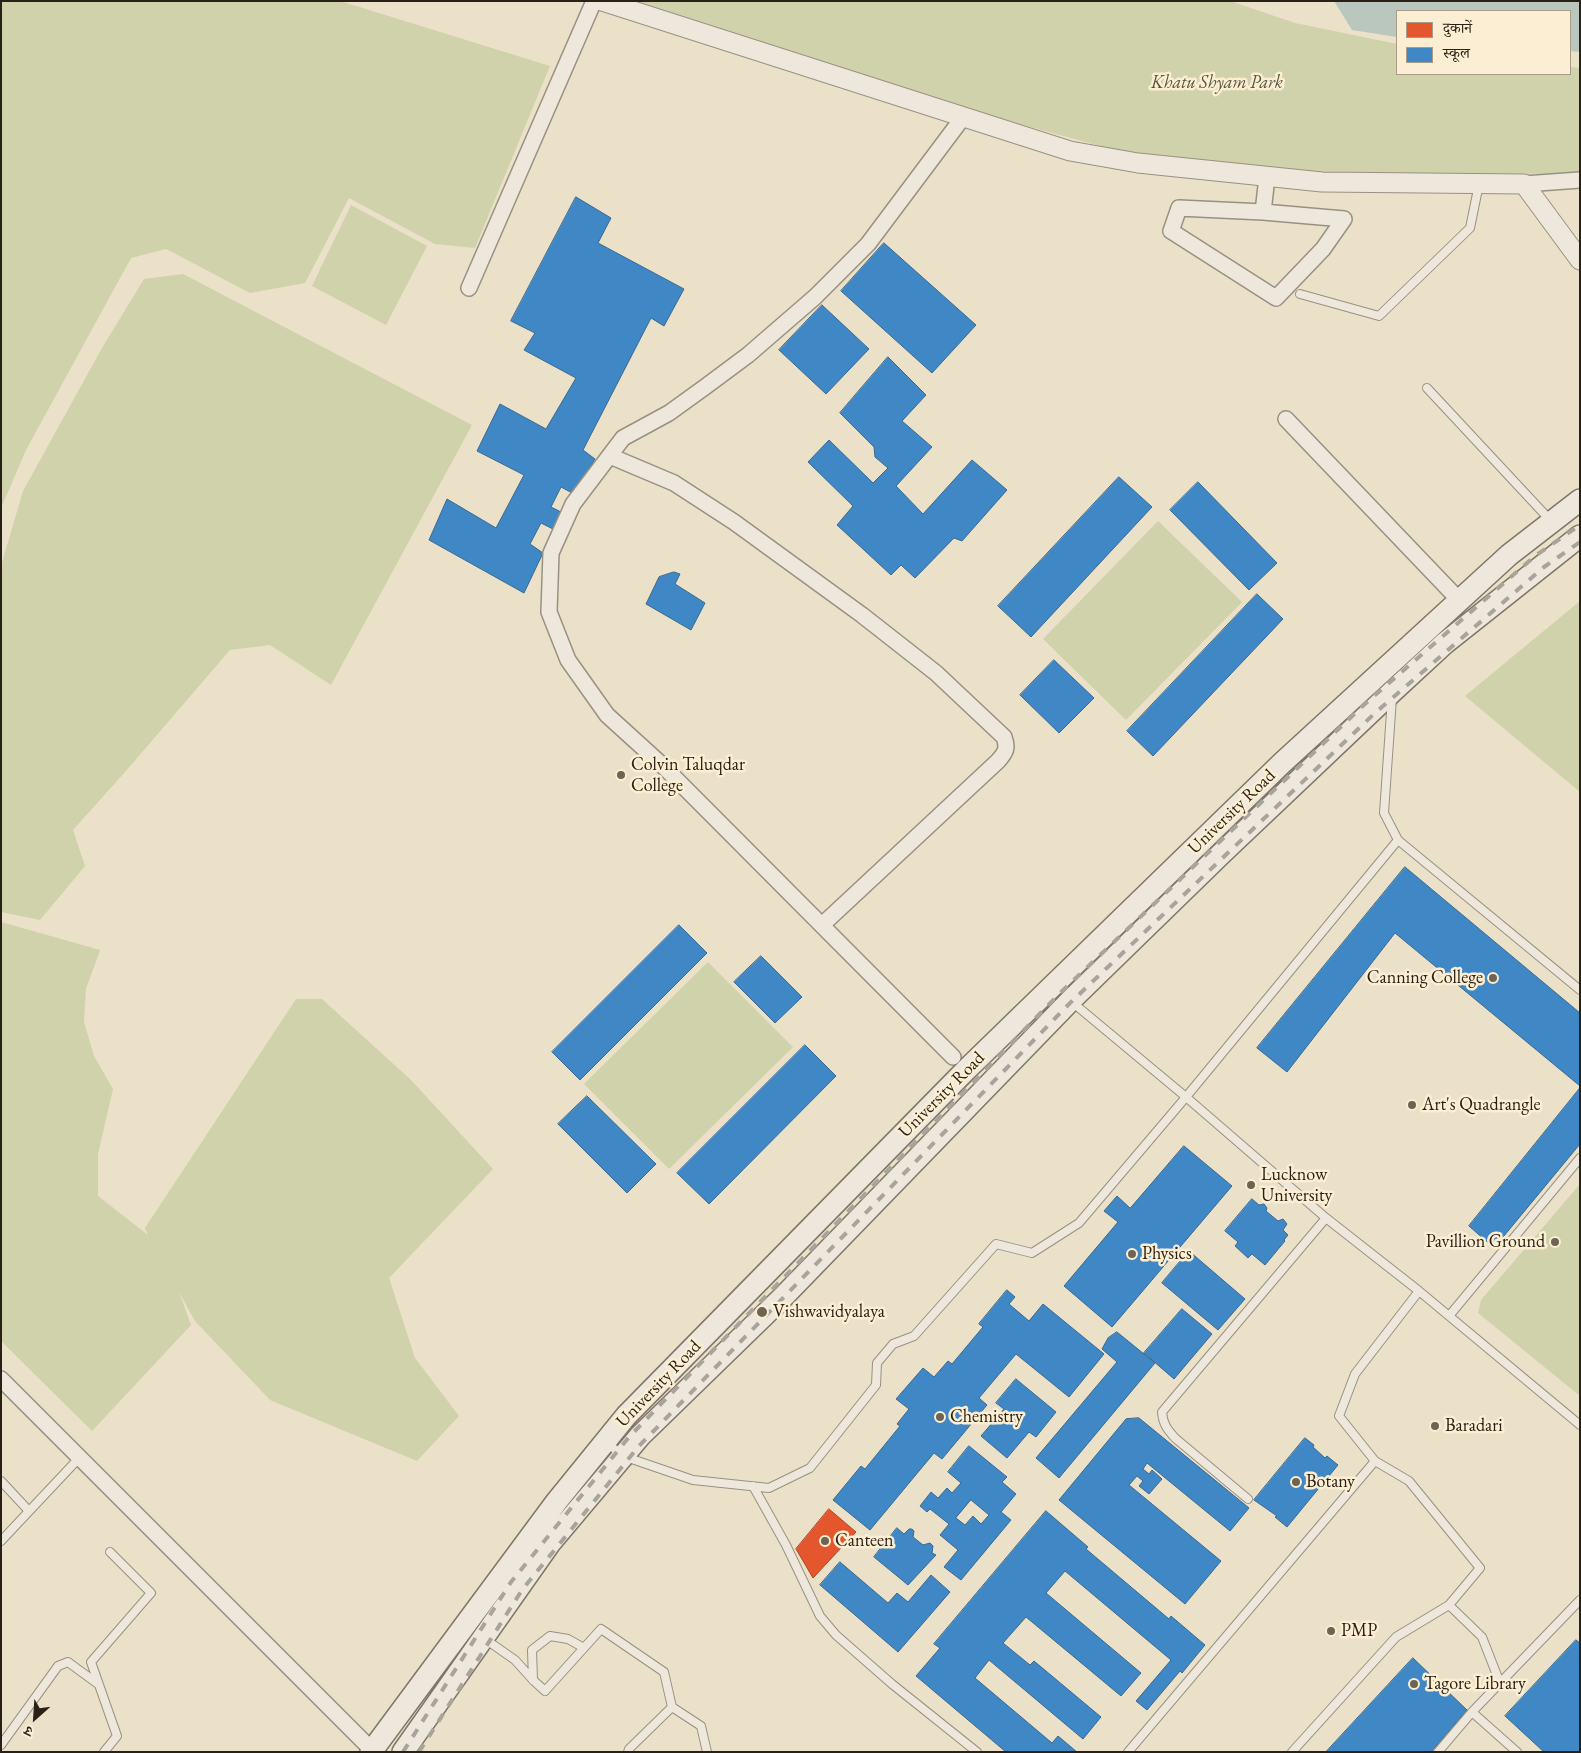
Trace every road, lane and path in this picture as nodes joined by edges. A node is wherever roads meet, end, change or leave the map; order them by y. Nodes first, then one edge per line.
1 (594, 1) edge
2 (602, 1) edge
3 (964, 116) junction
4 (1267, 177) junction
5 (1580, 180) edge
6 (1480, 182) junction
7 (1524, 184) junction
8 (1263, 212) junction
9 (1580, 260) edge
10 (469, 288) dead end
11 (1300, 294) dead end
12 (1427, 388) dead end
13 (1286, 419) dead end
14 (610, 456) junction
15 (1580, 500) edge
16 (1551, 522) junction
17 (1580, 536) edge
18 (1460, 600) junction
19 (1391, 664) junction
20 (1399, 685) junction
21 (1398, 840) junction
22 (822, 926) junction
23 (1580, 990) edge
24 (1070, 1000) junction
25 (960, 1064) junction
26 (1186, 1097) junction
27 (1580, 1158) edge
28 (1326, 1218) junction
29 (1419, 1291) junction
30 (1449, 1316) junction
31 (1, 1379) edge
32 (1580, 1425) edge
33 (605, 1441) junction
34 (623, 1456) junction
35 (80, 1457) junction
36 (1375, 1460) junction
37 (1, 1481) edge
38 (753, 1486) junction
39 (1248, 1499) dead end
40 (29, 1511) junction
41 (1, 1541) edge
42 (110, 1552) dead end
43 (1580, 1600) edge
44 (1449, 1605) junction
45 (484, 1638) junction
46 (584, 1648) junction
47 (533, 1680) junction
48 (98, 1684) junction
49 (1500, 1684) junction
50 (672, 1707) junction
51 (1472, 1712) junction
52 (1, 1745) edge
53 (373, 1751) edge
54 (104, 1752) edge
55 (403, 1752) edge
56 (628, 1752) edge
57 (708, 1752) edge
58 (977, 1752) edge
59 (1128, 1752) edge
60 (1292, 1752) edge
61 (1438, 1752) edge
62 (1516, 1752) edge

1 - 10 street
2 - 3 street
3 - 4 street
3 - 14 street
4 - 6 street
4 - 8 street
5 - 7 street
6 - 7 street
6 - 11 lane
7 - 9 street
8 - 8 street
12 - 16 lane
13 - 18 street
14 - 22 street
14 - 22 street
15 - 16 main road, University Road
16 - 18 main road, University Road
17 - 20 main road, University Road
18 - 19 main road, University Road
19 - 20 main road
19 - 25 main road, University Road
20 - 21 lane
20 - 24 main road, University Road
21 - 23 lane
21 - 26 lane
22 - 25 street
24 - 26 lane
24 - 34 main road, University Road
25 - 33 main road, University Road
26 - 28 lane
26 - 38 lane
27 - 30 lane
28 - 29 lane
28 - 39 lane
29 - 30 lane
29 - 36 lane
30 - 32 lane
31 - 35 street
33 - 34 lane
33 - 53 main road, University Road
34 - 38 lane
34 - 45 main road, University Road
35 - 40 lane
35 - 53 street
36 - 44 lane
36 - 59 lane
37 - 40 lane
38 - 58 lane
40 - 41 lane
42 - 48 lane
43 - 49 lane
44 - 49 lane
44 - 60 lane
45 - 47 lane
45 - 55 main road, University Road
46 - 47 lane
46 - 47 lane
46 - 50 lane
48 - 52 lane
48 - 54 lane
49 - 51 lane
50 - 56 lane
50 - 57 lane
51 - 61 lane
51 - 62 lane

